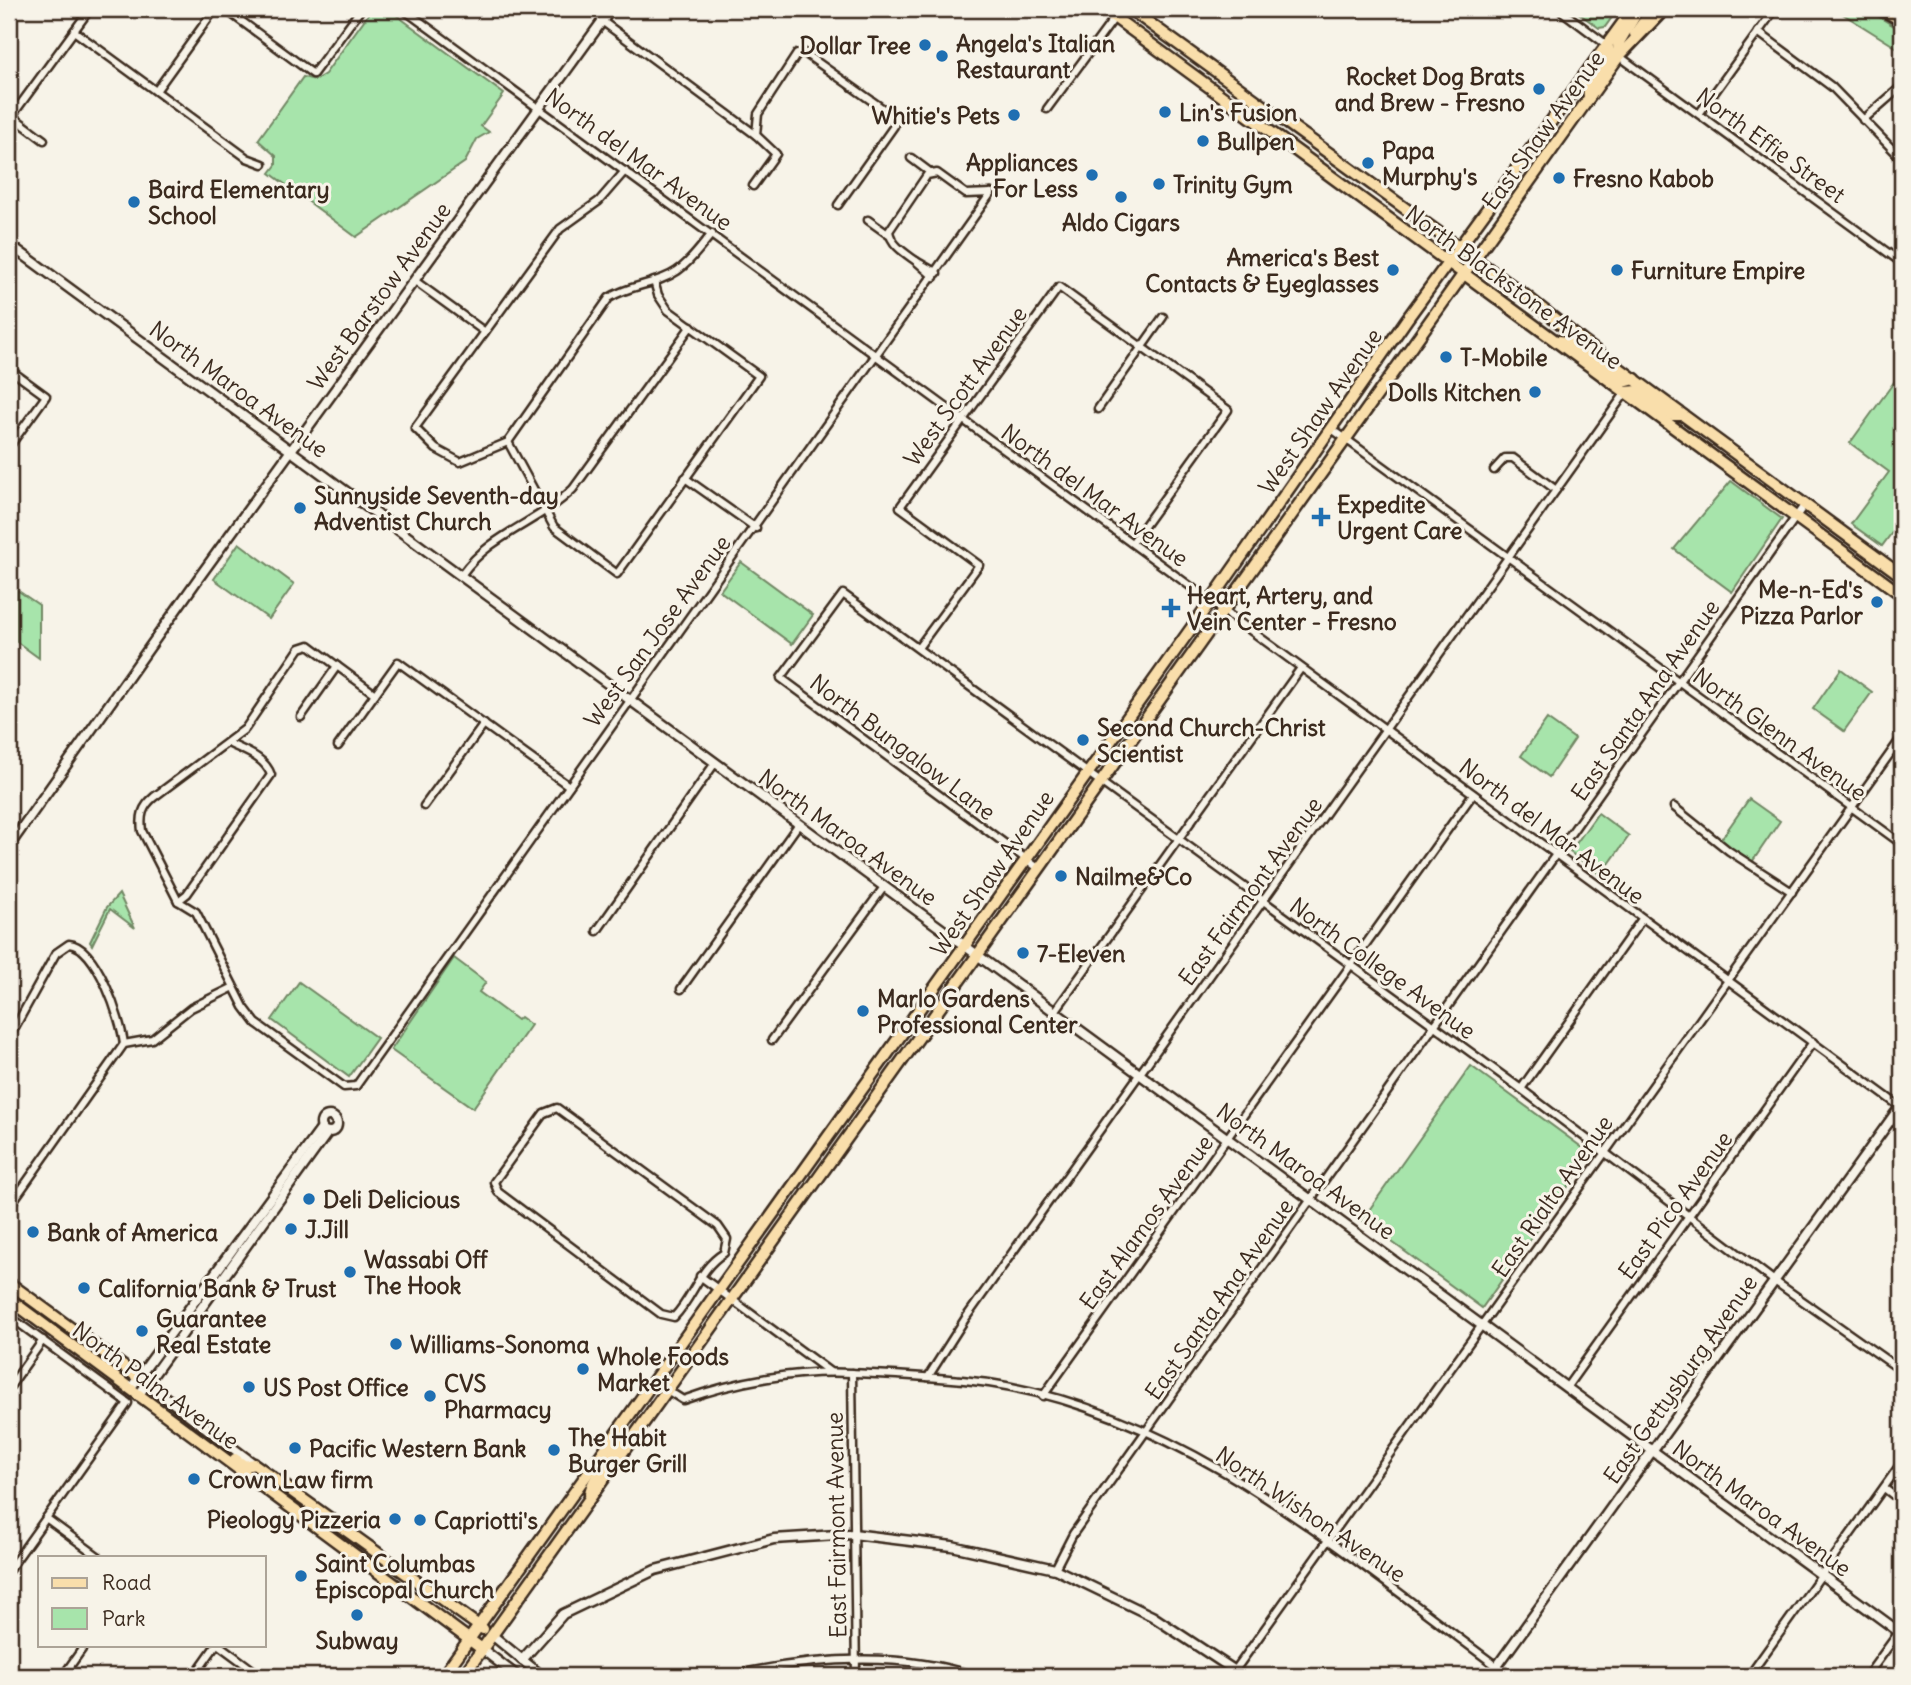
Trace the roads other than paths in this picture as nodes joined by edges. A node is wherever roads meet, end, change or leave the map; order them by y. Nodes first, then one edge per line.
1 (90, 9) edge
2 (215, 9) edge
3 (225, 9) edge
4 (361, 9) edge
5 (404, 9) edge
6 (611, 9) edge
7 (1103, 9) edge
8 (1130, 9) edge
9 (1559, 9) edge
10 (1633, 9) edge
11 (1639, 9) edge
12 (1653, 9) edge
13 (1664, 9) edge
14 (1775, 9) edge
15 (1882, 9) edge
16 (1118, 13) edge
17 (602, 21) junction
18 (1902, 21) edge
19 (74, 31) junction
20 (1758, 32) junction
21 (1607, 46) junction
22 (1619, 55) junction
23 (1902, 86) edge
24 (156, 91) junction
25 (1589, 97) junction
26 (1047, 108) dead end
27 (540, 110) junction
28 (1699, 114) junction
29 (10, 118) edge
30 (1863, 120) junction
31 (756, 135) junction
32 (44, 139) dead end
33 (911, 158) dead end
34 (1902, 159) edge
35 (263, 164) dead end
36 (625, 171) junction
37 (931, 173) junction
38 (753, 186) dead end
39 (838, 205) dead end
40 (868, 219) dead end
41 (712, 234) junction
42 (888, 235) junction
43 (9, 244) edge
44 (1460, 247) junction
45 (1474, 258) junction
46 (1448, 262) junction
47 (1902, 263) edge
48 (1463, 273) junction
49 (935, 275) junction
50 (415, 281) junction
51 (654, 281) junction
52 (1163, 317) dead end
53 (691, 327) junction
54 (485, 332) junction
55 (1555, 340) junction
56 (1142, 347) junction
57 (878, 355) junction
58 (9, 369) edge
59 (1635, 379) junction
60 (1626, 392) junction
61 (1098, 409) dead end
62 (1683, 415) junction
63 (962, 418) junction
64 (1332, 429) junction
65 (1345, 438) junction
66 (508, 442) junction
67 (9, 447) edge
68 (290, 451) junction
69 (1494, 470) dead end
70 (685, 478) junction
71 (1556, 490) junction
72 (1805, 504) junction
73 (544, 511) junction
74 (1796, 517) junction
75 (756, 528) junction
76 (1132, 543) junction
77 (1508, 557) junction
78 (462, 574) junction
79 (1902, 576) edge
80 (1902, 595) edge
81 (1210, 601) junction
82 (1222, 610) junction
83 (918, 648) junction
84 (337, 666) junction
85 (1301, 667) junction
86 (781, 678) joint
87 (1678, 683) junction
88 (375, 694) junction
89 (630, 700) junction
90 (301, 716) dead end
91 (484, 724) junction
92 (1387, 729) junction
93 (1902, 737) edge
94 (228, 743) junction
95 (338, 746) dead end
96 (715, 763) junction
97 (1087, 774) junction
98 (1099, 783) junction
99 (569, 786) junction
100 (1473, 794) junction
101 (424, 806) dead end
102 (1674, 807) dead end
103 (1853, 808) junction
104 (798, 825) junction
105 (1178, 840) junction
106 (1902, 844) edge
107 (9, 846) edge
108 (1557, 856) junction
109 (1026, 860) junction
110 (1038, 869) junction
111 (884, 887) junction
112 (1792, 892) junction
113 (178, 901) junction
114 (1263, 903) junction
115 (1642, 919) junction
116 (597, 931) dead end
117 (965, 945) junction
118 (976, 954) junction
119 (1350, 966) junction
120 (1727, 979) junction
121 (232, 988) junction
122 (681, 989) dead end
123 (1056, 1010) junction
124 (1434, 1027) junction
125 (9, 1038) edge
126 (772, 1040) dead end
127 (1813, 1042) junction
128 (124, 1044) junction
129 (1139, 1074) junction
130 (1521, 1089) junction
131 (1902, 1106) edge
132 (325, 1130) dead end
133 (1228, 1138) junction
134 (1604, 1153) junction
135 (1311, 1200) junction
136 (9, 1207) edge
137 (1688, 1216) junction
138 (699, 1276) junction
139 (1773, 1280) junction
140 (9, 1283) edge
141 (719, 1290) junction
142 (9, 1299) edge
143 (731, 1299) junction
144 (9, 1316) edge
145 (1481, 1326) junction
146 (43, 1340) junction
147 (1902, 1371) edge
148 (830, 1372) junction
149 (852, 1373) junction
150 (929, 1377) junction
151 (143, 1381) junction
152 (9, 1388) edge
153 (1566, 1388) junction
154 (667, 1390) junction
155 (134, 1393) junction
156 (1043, 1396) junction
157 (167, 1417) junction
158 (621, 1428) junction
159 (1146, 1433) junction
160 (1654, 1452) junction
161 (1902, 1462) edge
162 (254, 1464) junction
163 (1884, 1489) junction
164 (590, 1499) junction
165 (1902, 1502) edge
166 (46, 1518) junction
167 (853, 1534) junction
168 (1328, 1542) junction
169 (98, 1556) edge
170 (1055, 1569) junction
171 (9, 1570) edge
172 (1821, 1575) junction
173 (480, 1626) junction
174 (1901, 1633) edge
175 (492, 1635) junction
176 (469, 1640) junction
177 (84, 1646) edge
178 (217, 1646) edge
179 (219, 1646) edge
180 (482, 1649) junction
181 (856, 1659) junction
182 (522, 1660) junction
183 (1497, 1667) junction
184 (1234, 1673) edge
185 (63, 1676) edge
186 (194, 1676) edge
187 (261, 1676) edge
188 (443, 1676) edge
189 (463, 1676) edge
190 (517, 1676) edge
191 (542, 1676) edge
192 (729, 1676) edge
193 (856, 1676) edge
194 (975, 1676) edge
195 (1226, 1676) edge
196 (1243, 1676) edge
197 (1490, 1676) edge
198 (1510, 1676) edge
199 (1749, 1676) edge
200 (1867, 1676) edge

1 - 19 street
2 - 24 street
3 - 4 street
5 - 27 street, North del Mar Avenue
6 - 17 street, West Barstow Avenue
7 - 16 main road, North Blackstone Avenue
8 - 44 main road, North Blackstone Avenue
9 - 21 street
10 - 21 main road, East Shaw Avenue
11 - 22 main road
12 - 22 main road, East Shaw Avenue
13 - 22 highway
14 - 20 street
15 - 18 highway
16 - 26 street
16 - 46 main road, North Blackstone Avenue
17 - 27 street, West Barstow Avenue
17 - 31 street
19 - 24 street
19 - 29 street
20 - 28 street
20 - 30 street
21 - 25 main road
21 - 44 main road, East Shaw Avenue
22 - 25 main road, East Shaw Avenue
22 - 28 street, North Effie Street
23 - 30 street
24 - 35 street
25 - 45 main road, East Shaw Avenue
27 - 36 street, North del Mar Avenue
27 - 50 street, West Barstow Avenue
28 - 47 street, North Effie Street
29 - 32 street
30 - 34 street
31 - 38 street
31 - 39 street
33 - 37 street
36 - 41 street, North del Mar Avenue
36 - 54 street
37 - 42 street
37 - 49 street, West San Jose Avenue
40 - 42 street
41 - 51 street
41 - 57 street, North del Mar Avenue
42 - 49 street
43 - 68 street, North Maroa Avenue
44 - 45 main road, North Blackstone Avenue
44 - 46 main road, East Shaw Avenue
45 - 48 main road, East Shaw Avenue
45 - 59 main road, North Blackstone Avenue
46 - 48 main road, North Blackstone Avenue
46 - 64 main road, West Shaw Avenue
48 - 55 main road, North Blackstone Avenue
48 - 65 main road, West Shaw Avenue
49 - 57 street, West San Jose Avenue
50 - 54 street
50 - 68 street, West Barstow Avenue
51 - 53 street
51 - 66 street
52 - 56 street
53 - 70 street
53 - 73 street
54 - 66 street
55 - 59 main road
55 - 60 main road, North Blackstone Avenue
56 - 61 street
56 - 63 street, West Scott Avenue
56 - 76 street
57 - 63 street, North del Mar Avenue
57 - 75 street, West San Jose Avenue
58 - 67 street
59 - 62 main road, North Blackstone Avenue
60 - 62 main road
60 - 71 street, East Fairmont Avenue
60 - 74 main road, North Blackstone Avenue
62 - 72 main road, North Blackstone Avenue
63 - 76 street, North del Mar Avenue
63 - 83 street, West Scott Avenue
64 - 65 street, North Glenn Avenue
64 - 81 main road, West Shaw Avenue
65 - 77 street, North Glenn Avenue
65 - 82 main road, West Shaw Avenue
66 - 73 street
68 - 78 street, North Maroa Avenue
68 - 107 street, West Barstow Avenue
69 - 71 street
70 - 73 street
70 - 75 street
71 - 77 street, East Fairmont Avenue
72 - 74 street, East Santa Ana Avenue
72 - 79 main road, North Blackstone Avenue
73 - 78 street
74 - 80 main road, North Blackstone Avenue
74 - 87 street, East Santa Ana Avenue
75 - 89 street, West San Jose Avenue
76 - 81 street, North del Mar Avenue
77 - 87 street, North Glenn Avenue
77 - 92 street, East Fairmont Avenue
78 - 89 street, North Maroa Avenue
81 - 82 street, North del Mar Avenue
81 - 97 main road, West Shaw Avenue
82 - 85 street, North del Mar Avenue
82 - 98 main road, West Shaw Avenue
83 - 86 street, North College Avenue
83 - 97 street, North College Avenue
84 - 88 street
84 - 90 street
84 - 94 street
85 - 92 street, North del Mar Avenue
85 - 105 street
86 - 109 street, North Bungalow Lane
87 - 103 street, North Glenn Avenue
87 - 108 street, East Santa Ana Avenue
88 - 91 street
88 - 95 street
89 - 96 street, North Maroa Avenue
89 - 99 street, West San Jose Avenue
91 - 99 street
91 - 101 street
92 - 100 street, North del Mar Avenue
92 - 114 street, East Fairmont Avenue
93 - 103 street, East Rialto Avenue
94 - 113 street
94 - 113 street
96 - 104 street, North Maroa Avenue
96 - 116 street
97 - 98 street, North College Avenue
97 - 109 main road, West Shaw Avenue
98 - 105 street, North College Avenue
98 - 110 main road, West Shaw Avenue
99 - 121 street, West San Jose Avenue
100 - 108 street, North del Mar Avenue
100 - 119 street, East Alamos Avenue
102 - 112 street
103 - 106 street, North Glenn Avenue
103 - 112 street, East Rialto Avenue
104 - 111 street, North Maroa Avenue
104 - 122 street
105 - 114 street, North College Avenue
105 - 123 street
108 - 115 street, North del Mar Avenue
108 - 124 street, East Santa Ana Avenue
109 - 110 street, North Bungalow Lane
109 - 117 main road, West Shaw Avenue
110 - 118 main road, West Shaw Avenue
111 - 117 street, North Maroa Avenue
111 - 126 street
112 - 120 street, East Rialto Avenue
113 - 121 street
114 - 119 street, North College Avenue
114 - 129 street, East Fairmont Avenue
115 - 120 street, North del Mar Avenue
115 - 130 street
117 - 118 street, North Maroa Avenue
117 - 141 main road, West Shaw Avenue
118 - 123 street, North Maroa Avenue
118 - 143 main road, West Shaw Avenue
119 - 124 street, North College Avenue
119 - 133 street, East Alamos Avenue
120 - 127 street, North del Mar Avenue
120 - 134 street, East Rialto Avenue
121 - 128 street
123 - 129 street, North Maroa Avenue
124 - 130 street, North College Avenue
124 - 135 street, East Santa Ana Avenue
125 - 128 street
127 - 131 street, North del Mar Avenue
127 - 137 street, East Pico Avenue
128 - 136 street
129 - 133 street, North Maroa Avenue
129 - 150 street, East Fairmont Avenue
130 - 134 street, North College Avenue
131 - 139 street, East Gettysburg Avenue
132 - 151 street
133 - 135 street, North Maroa Avenue
133 - 156 street, East Alamos Avenue
134 - 137 street, North College Avenue
134 - 145 street, East Rialto Avenue
135 - 145 street, North Maroa Avenue
135 - 159 street, East Santa Ana Avenue
137 - 139 street, North College Avenue
137 - 153 street, East Pico Avenue
138 - 138 street
138 - 141 street
139 - 147 street, North College Avenue
139 - 160 street, East Gettysburg Avenue
140 - 151 main road, North Palm Avenue
141 - 143 street
141 - 158 main road, West Shaw Avenue
142 - 155 main road, North Palm Avenue
143 - 148 street
143 - 154 main road, West Shaw Avenue
144 - 146 street
145 - 153 street, North Maroa Avenue
145 - 168 street, East Rialto Avenue
146 - 152 street
146 - 166 street
148 - 149 street, North Wishon Avenue
148 - 154 street, North Wishon Avenue
149 - 150 street, North Wishon Avenue
149 - 167 street, East Fairmont Avenue
150 - 156 street, North Wishon Avenue
151 - 155 street
151 - 162 street, North Palm Avenue
153 - 160 street, North Maroa Avenue
154 - 164 main road, West Shaw Avenue
155 - 157 main road, North Palm Avenue
156 - 159 street, North Wishon Avenue
157 - 162 main road
157 - 176 main road, North Palm Avenue
158 - 164 main road
158 - 173 main road, West Shaw Avenue
159 - 168 street, North Wishon Avenue
159 - 170 street, East Santa Ana Avenue
160 - 172 street, North Maroa Avenue
160 - 183 street, East Gettysburg Avenue
161 - 163 street
162 - 173 main road, North Palm Avenue
163 - 165 street
163 - 172 street
164 - 175 main road, West Shaw Avenue
166 - 169 street
166 - 171 street
167 - 170 street
167 - 181 street, East Fairmont Avenue
167 - 182 street
168 - 183 street, North Wishon Avenue
168 - 184 street, East Rialto Avenue
170 - 184 street
172 - 174 street, North Maroa Avenue
172 - 199 street
173 - 175 main road, North Palm Avenue
173 - 176 main road, West Shaw Avenue
174 - 200 street
175 - 180 main road, West Shaw Avenue
175 - 182 street, North Palm Avenue
176 - 180 main road, North Palm Avenue
176 - 188 main road, West Shaw Avenue
177 - 185 street
178 - 186 street
179 - 187 street
180 - 189 main road, West Shaw Avenue
180 - 190 street, North Palm Avenue
181 - 192 street
181 - 193 street, East Fairmont Avenue
181 - 194 street
182 - 191 street, North Palm Avenue
183 - 197 street, East Gettysburg Avenue
183 - 198 street, North Wishon Avenue
184 - 195 street
184 - 196 street

